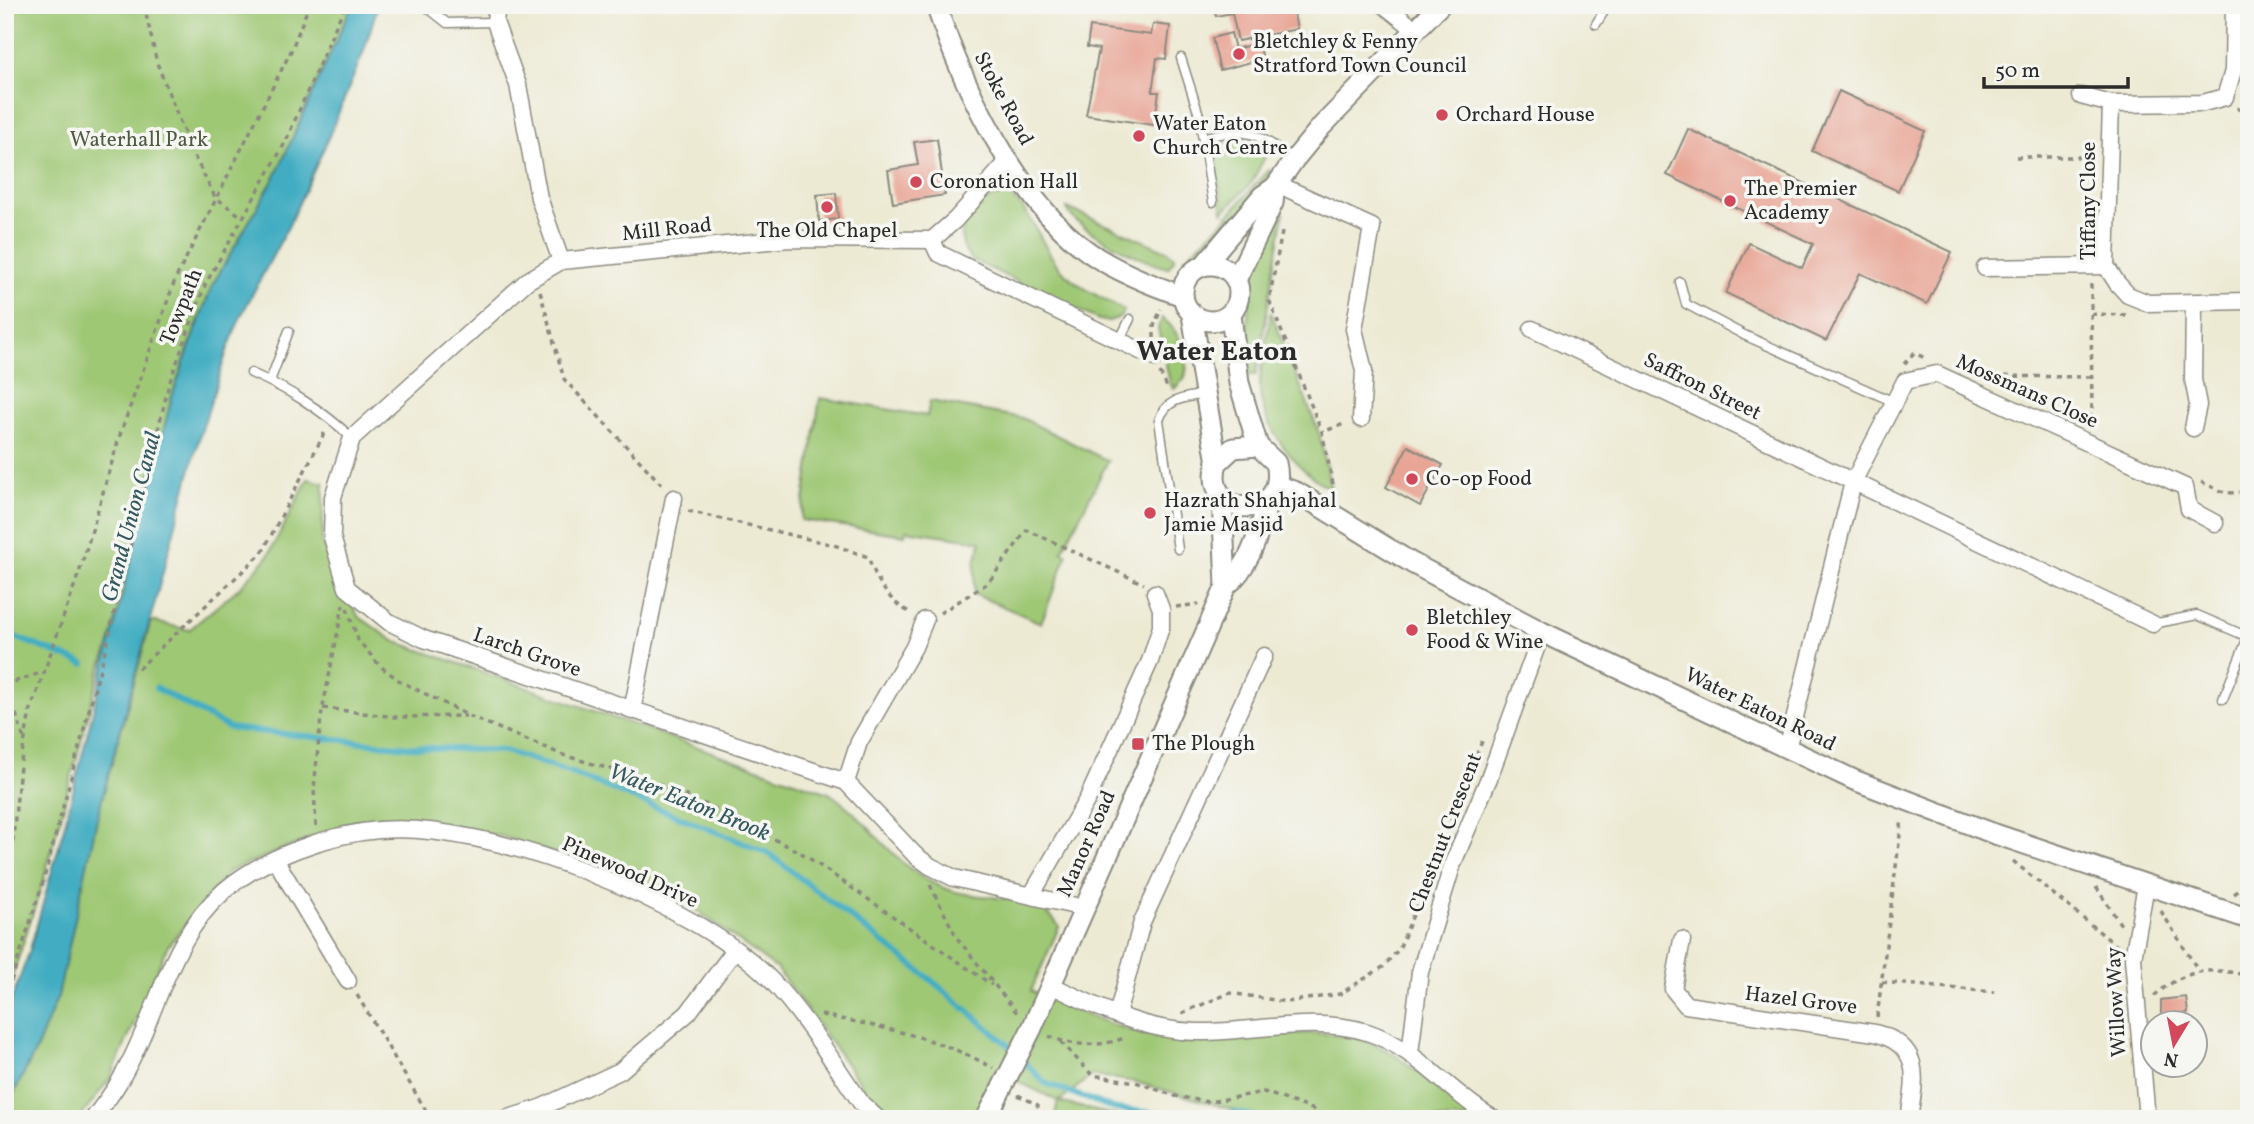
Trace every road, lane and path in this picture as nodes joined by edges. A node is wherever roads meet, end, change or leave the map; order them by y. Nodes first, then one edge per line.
1 (19, 5) edge
2 (144, 5) edge
3 (309, 5) edge
4 (345, 5) edge
5 (424, 5) edge
6 (483, 5) edge
7 (936, 5) edge
8 (1384, 5) edge
9 (1440, 5) edge
10 (1608, 5) edge
11 (2234, 5) edge
12 (5, 8) edge
13 (496, 15) edge
14 (1596, 24) dead end
15 (1417, 31) junction
16 (1181, 58) dead end
17 (2081, 96) dead end
18 (2111, 104) junction
19 (1203, 138) junction
20 (2016, 157) dead end
21 (2109, 157) junction
22 (1009, 160) junction
23 (1294, 160) junction
24 (1276, 185) junction
25 (215, 197) junction
26 (1213, 202) dead end
27 (242, 218) junction
28 (1284, 223) dead end
29 (932, 240) junction
30 (561, 261) junction
31 (1204, 265) junction
32 (2099, 266) junction
33 (1985, 268) dead end
34 (536, 275) junction
35 (1236, 281) junction
36 (1681, 282) dead end
37 (1182, 296) junction
38 (2249, 301) edge
39 (2194, 303) junction
40 (1231, 314) junction
41 (1192, 315) junction
42 (1130, 319) dead end
43 (1532, 329) dead end
44 (289, 331) dead end
45 (1119, 341) junction
46 (1155, 358) dead end
47 (251, 373) dead end
48 (270, 381) junction
49 (1205, 394) junction
50 (1894, 402) junction
51 (331, 419) junction
52 (1361, 419) joint
53 (2193, 428) dead end
54 (1322, 432) junction
55 (2092, 434) dead end
56 (352, 438) junction
57 (1258, 446) junction
58 (1217, 463) junction
59 (2189, 477) dead end
60 (1853, 482) junction
61 (1273, 492) junction
62 (2249, 492) edge
63 (1222, 496) junction
64 (673, 503) junction
65 (1326, 511) junction
66 (2216, 523) dead end
67 (1178, 550) dead end
68 (347, 588) junction
69 (1155, 593) joint
70 (1222, 594) junction
71 (1161, 609) junction
72 (925, 620) junction
73 (2153, 624) joint
74 (1542, 632) junction
75 (1264, 656) dead end
76 (138, 669) dead end
77 (46, 671) junction
78 (5, 685) edge
79 (5, 697) edge
80 (2223, 698) dead end
81 (323, 708) junction
82 (632, 711) junction
83 (468, 716) junction
84 (1484, 735) dead end
85 (25, 741) junction
86 (1787, 749) junction
87 (846, 782) junction
88 (1904, 801) junction
89 (1446, 831) dead end
90 (320, 841) junction
91 (2006, 854) dead end
92 (275, 859) junction
93 (930, 866) junction
94 (1432, 869) dead end
95 (2249, 883) edge
96 (2146, 885) junction
97 (2095, 886) dead end
98 (1032, 894) junction
99 (2231, 895) dead end
100 (1084, 908) junction
101 (2159, 908) dead end
102 (2249, 919) edge
103 (5, 921) edge
104 (1682, 940) dead end
105 (734, 950) junction
106 (2133, 951) junction
107 (2198, 970) junction
108 (2249, 976) edge
109 (348, 981) joint
110 (1882, 982) junction
111 (1051, 985) junction
112 (996, 988) junction
113 (1994, 992) dead end
114 (5, 999) edge
115 (795, 1009) junction
116 (2136, 1012) junction
117 (1117, 1015) junction
118 (1150, 1026) junction
119 (1031, 1030) junction
120 (1875, 1032) junction
121 (1060, 1041) junction
122 (1410, 1053) junction
123 (1006, 1082) junction
124 (93, 1119) edge
125 (431, 1119) edge
126 (505, 1119) edge
127 (878, 1119) edge
128 (986, 1119) edge
129 (1037, 1119) edge
130 (1325, 1119) edge
131 (1494, 1119) edge
132 (1909, 1119) edge
133 (2147, 1119) edge

1 - 12 path
2 - 25 path
3 - 25 path
4 - 27 path, Towpath
5 - 13 lane
6 - 13 street
7 - 22 street, Stoke Road
8 - 15 street
9 - 15 street
10 - 14 lane
11 - 18 street
13 - 30 street
15 - 23 street
16 - 19 lane
17 - 18 street
18 - 21 street, Tiffany Close
19 - 23 lane
19 - 26 lane
20 - 21 path
21 - 32 street, Tiffany Close
22 - 29 street
22 - 37 street, Stoke Road
23 - 24 street
24 - 31 street
24 - 35 street
24 - 52 street
25 - 27 path
25 - 77 path
27 - 114 path, Towpath
28 - 54 path
29 - 30 street, Mill Road
29 - 45 street
30 - 34 street
31 - 35 street
31 - 37 street
32 - 33 street
32 - 39 street, Tiffany Close
32 - 55 path
34 - 56 street
34 - 64 path
35 - 40 street
36 - 50 lane
37 - 41 street
38 - 39 street, Tiffany Close
39 - 53 street
40 - 41 street
40 - 57 street
41 - 49 street
42 - 45 lane
43 - 60 street, Saffron Street
44 - 48 lane
45 - 46 street
47 - 48 lane
48 - 51 lane
49 - 58 street
49 - 67 lane
50 - 60 street, Mossmans Close
50 - 66 street, Mossmans Close
51 - 56 lane
51 - 76 path
52 - 54 path
54 - 65 path
56 - 68 street
57 - 58 street
57 - 61 street
58 - 63 street
59 - 62 path
60 - 73 street, Saffron Street
60 - 86 street
61 - 63 street
61 - 65 street, Water Eaton Road
61 - 70 street, Manor Road
63 - 70 street, Manor Road
64 - 72 path
64 - 82 street
65 - 74 street, Water Eaton Road
68 - 81 path
68 - 82 street, Larch Grove
68 - 83 path
69 - 71 street
69 - 72 path
70 - 71 path
70 - 100 street, Manor Road
71 - 98 street
72 - 87 street
73 - 80 lane
74 - 86 street, Water Eaton Road
74 - 122 street, Chestnut Crescent
75 - 117 street
77 - 78 path
77 - 85 path
79 - 85 path
81 - 83 path
81 - 90 path
82 - 87 street, Larch Grove
83 - 112 path
84 - 89 path
85 - 103 path
86 - 88 street, Water Eaton Road
87 - 93 street, Larch Grove
88 - 96 street, Water Eaton Road
88 - 110 path
90 - 92 street, Pinewood Drive
90 - 105 street, Pinewood Drive
91 - 106 path
92 - 109 street
92 - 124 street, Pinewood Drive
93 - 98 street, Larch Grove
93 - 112 path
94 - 118 path
95 - 99 path
96 - 102 street, Water Eaton Road
96 - 106 street, Willow Way
97 - 106 path
98 - 100 street, Larch Grove
100 - 111 street, Manor Road
101 - 107 path
104 - 120 street, Hazel Grove
105 - 115 street, Pinewood Drive
105 - 126 street
106 - 116 street, Willow Way
107 - 108 path
107 - 116 path
109 - 125 path
110 - 113 path, Hazel Grove
110 - 120 path
111 - 117 street
111 - 119 street, Manor Road
112 - 119 path
115 - 123 path
115 - 127 street, Pinewood Drive
116 - 133 street, Willow Way
117 - 118 street
118 - 121 path
118 - 122 street
119 - 121 path
119 - 123 street, Manor Road
120 - 132 street, Hazel Grove
121 - 130 path
122 - 131 street
123 - 128 street, Manor Road
123 - 129 path

